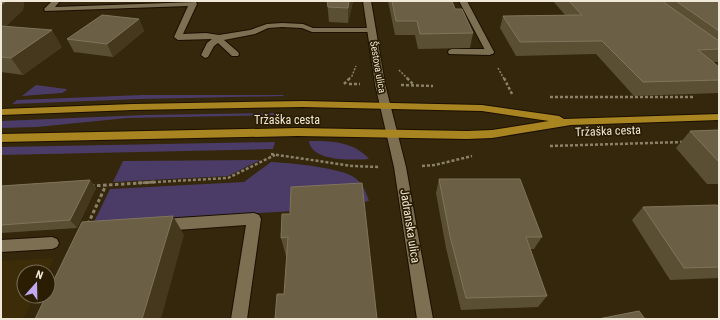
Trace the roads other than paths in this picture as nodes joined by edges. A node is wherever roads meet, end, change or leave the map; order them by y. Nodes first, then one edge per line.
1 (56, 1) edge
2 (366, 1) edge
3 (463, 1) edge
4 (196, 2) edge
5 (372, 30) junction
6 (219, 38) junction
7 (452, 52) dead end
8 (234, 54) dead end
9 (205, 55) dead end
10 (385, 106) junction
11 (1, 112) edge
12 (719, 117) edge
13 (571, 121) junction
14 (392, 133) junction
15 (1, 138) edge
16 (150, 226) edge
17 (52, 243) dead end
18 (1, 246) edge
19 (239, 319) edge
20 (425, 319) edge

1 - 4 street
2 - 5 street, Šestova ulica
3 - 7 street
4 - 6 street
5 - 6 street
5 - 10 street, Šestova ulica
6 - 8 street
6 - 9 street
10 - 11 main road, Tržaška cesta
10 - 13 main road, Tržaška cesta
10 - 14 street, Šestova ulica
12 - 13 main road, Tržaška cesta
13 - 14 main road, Tržaška cesta
14 - 15 main road, Tržaška cesta
14 - 20 street, Jadranska ulica
16 - 19 street
17 - 18 street

